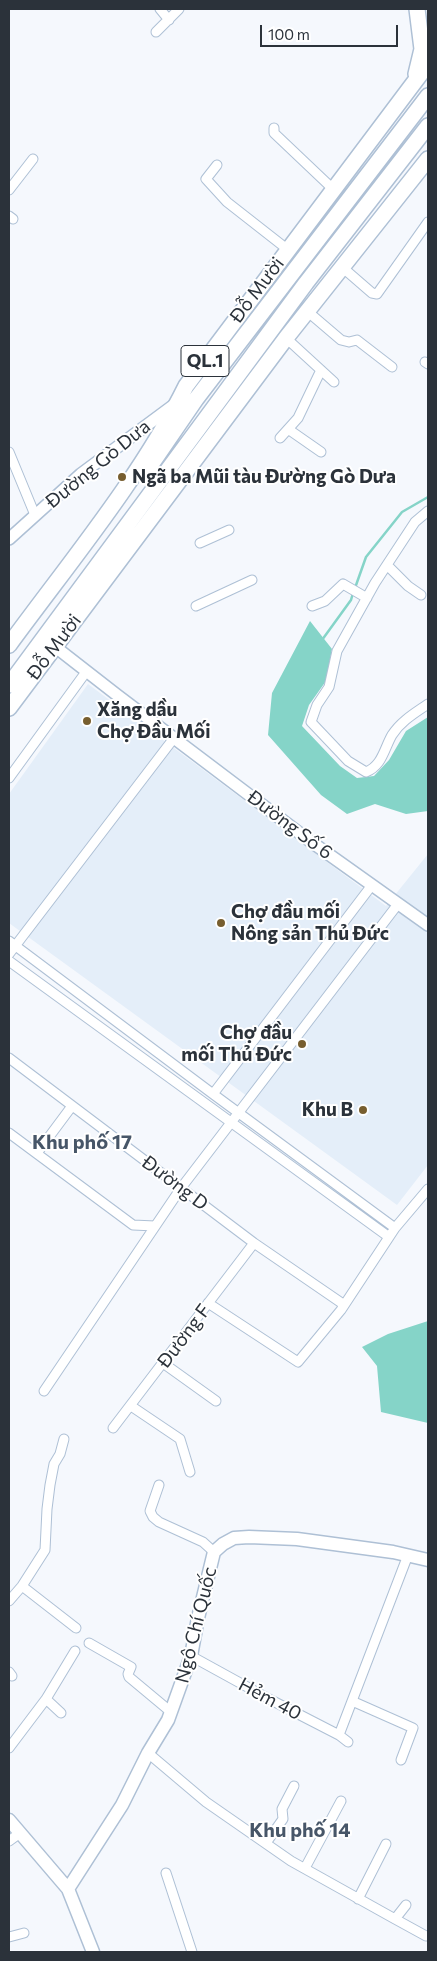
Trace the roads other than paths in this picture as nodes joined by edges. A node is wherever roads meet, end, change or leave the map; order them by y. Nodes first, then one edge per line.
1 (160, 9) edge
2 (179, 9) edge
3 (417, 9) edge
4 (169, 20) junction
5 (156, 32) dead end
6 (428, 64) edge
7 (413, 84) junction
8 (428, 84) edge
9 (428, 96) edge
10 (428, 126) edge
11 (274, 128) dead end
12 (428, 137) edge
13 (33, 159) dead end
14 (428, 159) edge
15 (217, 165) dead end
16 (333, 189) junction
17 (9, 190) edge
18 (428, 222) edge
19 (287, 249) junction
20 (342, 267) junction
21 (288, 273) junction
22 (309, 285) junction
23 (307, 311) junction
24 (286, 338) junction
25 (392, 367) dead end
26 (321, 370) junction
27 (334, 382) dead end
28 (195, 400) junction
29 (178, 402) junction
30 (213, 409) junction
31 (167, 423) junction
32 (288, 429) junction
33 (214, 433) junction
34 (280, 438) dead end
35 (168, 442) junction
36 (9, 452) edge
37 (321, 452) dead end
38 (171, 468) junction
39 (428, 511) edge
40 (35, 515) junction
41 (229, 530) dead end
42 (9, 539) edge
43 (200, 543) dead end
44 (387, 565) junction
45 (252, 580) dead end
46 (420, 595) dead end
47 (364, 596) junction
48 (196, 606) dead end
49 (312, 606) dead end
50 (49, 641) junction
51 (9, 645) edge
52 (9, 658) edge
53 (86, 672) junction
54 (9, 684) edge
55 (428, 704) edge
56 (9, 708) edge
57 (174, 738) junction
58 (9, 778) edge
59 (372, 885) junction
60 (398, 904) junction
61 (428, 925) edge
62 (12, 943) edge
63 (9, 954) edge
64 (9, 961) edge
65 (9, 1058) edge
66 (212, 1094) junction
67 (72, 1106) junction
68 (238, 1112) junction
69 (231, 1121) junction
70 (9, 1132) edge
71 (36, 1153) junction
72 (181, 1188) junction
73 (428, 1189) edge
74 (155, 1226) junction
75 (395, 1228) junction
76 (389, 1237) junction
77 (254, 1243) junction
78 (208, 1303) junction
79 (343, 1304) junction
80 (163, 1363) junction
81 (44, 1391) dead end
82 (216, 1401) dead end
83 (131, 1406) junction
84 (113, 1428) dead end
85 (64, 1439) dead end
86 (190, 1472) dead end
87 (159, 1485) dead end
88 (214, 1552) junction
89 (408, 1555) junction
90 (428, 1560) edge
91 (22, 1586) junction
92 (9, 1601) edge
93 (76, 1628) dead end
94 (89, 1643) dead end
95 (74, 1651) dead end
96 (191, 1656) junction
97 (46, 1699) junction
98 (352, 1701) junction
99 (171, 1712) junction
100 (61, 1713) dead end
101 (339, 1735) junction
102 (348, 1742) dead end
103 (9, 1748) edge
104 (148, 1753) junction
105 (401, 1760) dead end
106 (294, 1786) dead end
107 (341, 1800) dead end
108 (9, 1820) edge
109 (20, 1833) junction
110 (9, 1840) edge
111 (266, 1844) junction
112 (386, 1844) dead end
113 (305, 1868) junction
114 (166, 1873) dead end
115 (68, 1889) junction
116 (358, 1899) junction
117 (406, 1905) dead end
118 (395, 1919) junction
119 (24, 1933) dead end
120 (426, 1936) dead end
121 (9, 1937) edge
122 (93, 1952) edge
123 (192, 1952) edge

1 - 4 street
2 - 4 street
3 - 7 highway
4 - 5 street
6 - 7 highway, Đỗ Mười / QL.1
7 - 16 highway, Đỗ Mười / QL.1
8 - 21 highway, QL.1
9 - 21 highway, QL.1
10 - 22 highway, QL.1
11 - 16 street
12 - 22 highway, QL.1
13 - 17 street
14 - 20 highway, Đỗ Mười / QL.1
15 - 19 street
16 - 19 highway, Đỗ Mười / QL.1
18 - 20 street
19 - 29 highway, Đỗ Mười / QL.1
20 - 23 highway, Đỗ Mười / QL.1
21 - 28 highway, Đỗ Mười / QL.1
22 - 30 highway, Đỗ Mười / QL.1
23 - 24 highway, Đỗ Mười / QL.1
23 - 25 street
24 - 26 street
24 - 33 highway, Đỗ Mười / QL.1
26 - 27 street
26 - 32 street
28 - 29 street
28 - 35 highway, Đỗ Mười / QL.1
29 - 31 highway, Đỗ Mười / QL.1
29 - 40 street, Đường Gò Dưa
30 - 33 highway
30 - 38 highway, Đỗ Mười / QL.1
31 - 35 highway
31 - 51 highway, Đỗ Mười / QL.1
32 - 34 street
32 - 37 street
33 - 38 highway
33 - 50 highway, Đỗ Mười / QL.1
35 - 52 highway, Đỗ Mười / QL.1
36 - 40 street
38 - 50 highway, Đỗ Mười / QL.1
39 - 44 street
40 - 42 street, Đường Gò Dưa
41 - 43 street
44 - 46 street
44 - 47 street
45 - 48 street
47 - 49 street
47 - 55 street
50 - 53 street
50 - 54 highway, Đỗ Mười / QL.1
50 - 56 highway, Đỗ Mười / QL.1
53 - 57 street, Đường Số 6
53 - 58 street
57 - 59 street, Đường Số 6
57 - 62 street
59 - 60 street, Đường Số 6
59 - 66 street
60 - 61 street, Đường Số 6
60 - 68 street
62 - 63 street
62 - 66 street
64 - 69 street
65 - 67 street, Đường D
66 - 68 street
67 - 71 street
67 - 72 street, Đường D
68 - 69 street
68 - 75 street
69 - 72 street
69 - 76 street
70 - 71 street
71 - 74 street
72 - 74 street
72 - 77 street, Đường D
73 - 75 street
74 - 81 street
75 - 76 street
76 - 79 street
77 - 78 street, Đường F
77 - 79 street, Đường D
78 - 79 street
78 - 80 street, Đường F
80 - 82 street
80 - 83 street, Đường F
83 - 84 street, Đường F
83 - 86 street
85 - 91 street
87 - 88 street
88 - 89 main road, Ngô Chí Quốc
88 - 96 main road, Ngô Chí Quốc
89 - 90 main road, Ngô Chí Quốc
89 - 98 street
91 - 92 street
91 - 93 street
94 - 99 street
95 - 97 street
96 - 99 main road, Ngô Chí Quốc
96 - 101 street, Hẻm 40
97 - 100 street
97 - 103 street
98 - 101 street
98 - 105 street
99 - 104 main road, Ngô Chí Quốc
101 - 102 street, Hẻm 40
104 - 111 street
104 - 115 main road, Ngô Chí Quốc
106 - 111 street
107 - 113 street
108 - 109 main road
109 - 110 street
109 - 115 main road
111 - 113 street
112 - 116 street
113 - 116 street
114 - 123 street
115 - 122 main road
116 - 118 street
117 - 118 street
118 - 120 street
119 - 121 street

